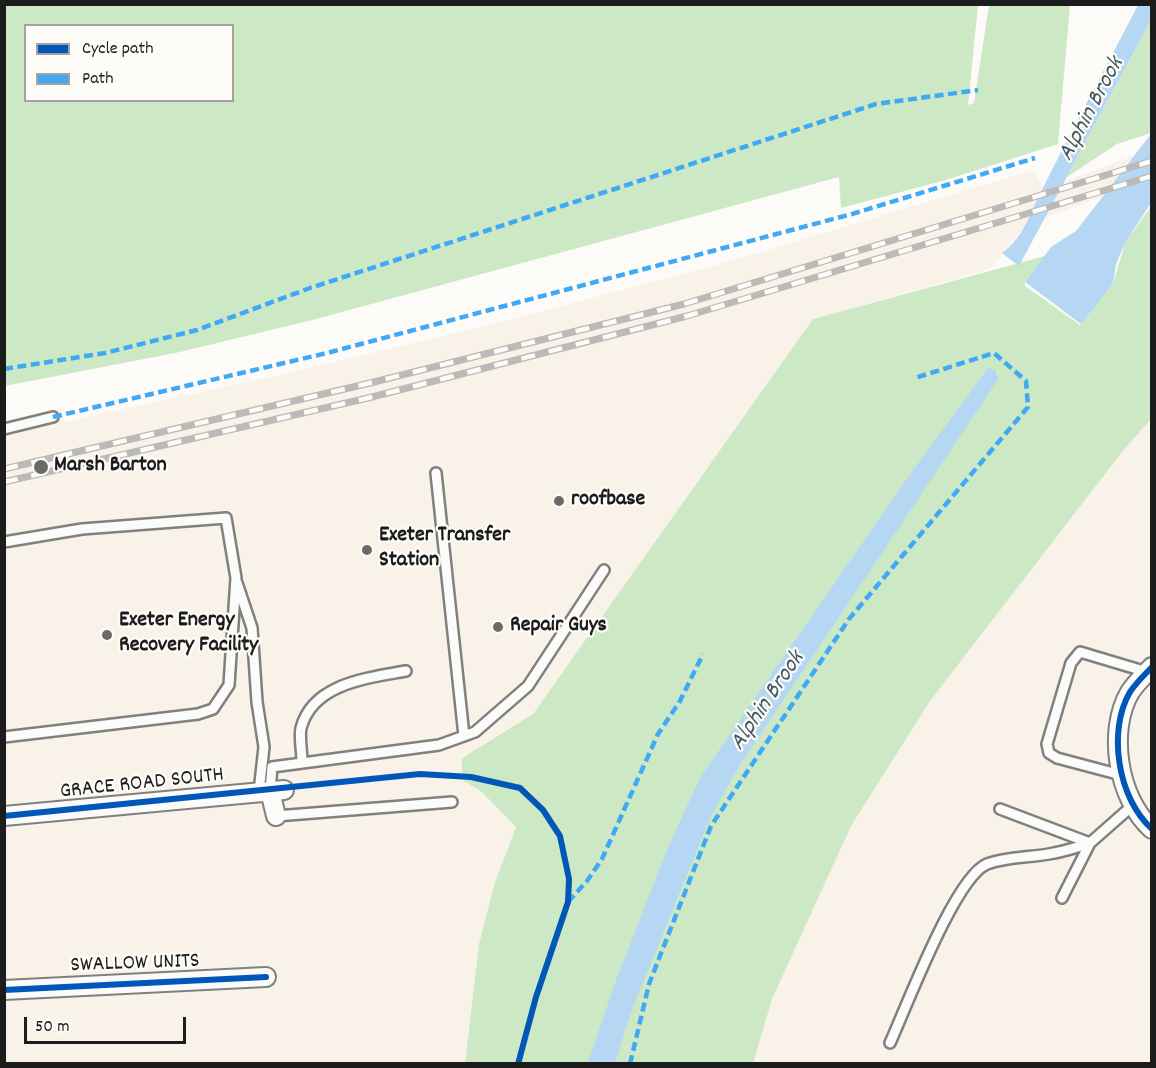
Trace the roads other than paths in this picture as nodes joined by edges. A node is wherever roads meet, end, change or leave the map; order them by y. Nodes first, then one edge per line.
1 (53, 417) dead end
2 (4, 429) edge
3 (436, 473) dead end
4 (4, 542) edge
5 (604, 570) dead end
6 (236, 578) junction
7 (1149, 669) edge
8 (406, 671) dead end
9 (464, 736) junction
10 (4, 737) edge
11 (302, 761) junction
12 (1121, 775) junction
13 (271, 791) junction
14 (452, 802) dead end
15 (1132, 806) junction
16 (1000, 809) dead end
17 (4, 816) edge
18 (276, 816) joint
19 (1152, 829) edge
20 (1090, 843) junction
21 (1062, 898) dead end
22 (266, 977) dead end
23 (4, 990) edge
24 (890, 1044) dead end

1 - 2 lane
3 - 9 lane
4 - 6 lane
5 - 9 lane
6 - 10 lane
6 - 13 lane
7 - 12 street
7 - 12 lane
8 - 11 lane
9 - 11 lane
11 - 13 lane
12 - 15 street
13 - 17 street, GRACE ROAD SOUTH
13 - 18 street
14 - 18 lane
15 - 19 street
15 - 20 lane
16 - 20 lane
20 - 21 lane
20 - 24 lane
22 - 23 street, SWALLOW UNITS

